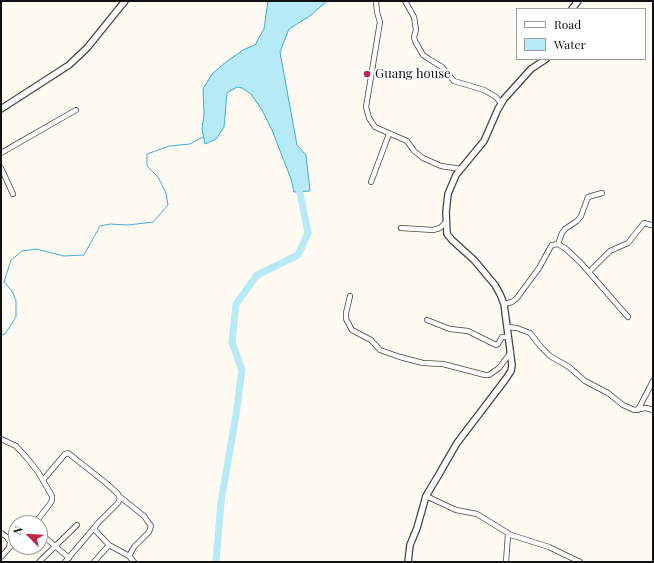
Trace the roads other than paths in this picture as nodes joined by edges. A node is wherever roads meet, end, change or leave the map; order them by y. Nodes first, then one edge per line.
1 (125, 1) edge
2 (376, 1) edge
3 (405, 1) edge
4 (544, 60) edge
5 (501, 103) junction
6 (1, 109) edge
7 (76, 110) dead end
8 (389, 134) junction
9 (1, 153) edge
10 (1, 168) edge
11 (461, 169) junction
12 (371, 182) dead end
13 (602, 193) dead end
14 (13, 194) dead end
15 (446, 222) junction
16 (651, 225) dead end
17 (401, 228) dead end
18 (558, 244) junction
19 (589, 272) junction
20 (350, 296) dead end
21 (504, 304) junction
22 (628, 317) dead end
23 (427, 320) dead end
24 (507, 327) junction
25 (509, 337) junction
26 (511, 352) junction
27 (653, 381) edge
28 (638, 410) junction
29 (653, 410) edge
30 (1, 439) edge
31 (43, 480) junction
32 (119, 496) junction
33 (426, 496) junction
34 (41, 515) edge
35 (77, 524) dead end
36 (94, 528) junction
37 (508, 534) junction
38 (48, 540) edge
39 (109, 545) junction
40 (54, 546) junction
41 (8, 549) edge
42 (129, 556) junction
43 (1, 557) edge
44 (69, 558) junction
45 (39, 562) edge
46 (65, 562) edge
47 (94, 562) edge
48 (134, 562) edge
49 (408, 562) edge
50 (506, 562) edge
51 (580, 562) edge

1 - 6 street
2 - 8 street
3 - 5 street
4 - 5 street
5 - 11 street
7 - 9 street
8 - 11 street
8 - 12 street
10 - 14 street
11 - 15 street
13 - 18 street
15 - 17 street
15 - 21 street
16 - 19 street
18 - 19 street
18 - 21 street
19 - 22 street
20 - 26 street
21 - 24 street
23 - 25 street
24 - 25 street
24 - 28 street
25 - 26 street
26 - 33 street
27 - 28 street
28 - 29 street
30 - 31 street
31 - 32 street
31 - 34 street
32 - 36 street
32 - 42 street
33 - 37 street
33 - 49 street
35 - 40 street
36 - 39 street
36 - 44 street
37 - 50 street
37 - 51 street
38 - 40 street
39 - 42 street
39 - 47 street
40 - 44 street
40 - 45 street
41 - 43 street
42 - 48 street
44 - 46 street

